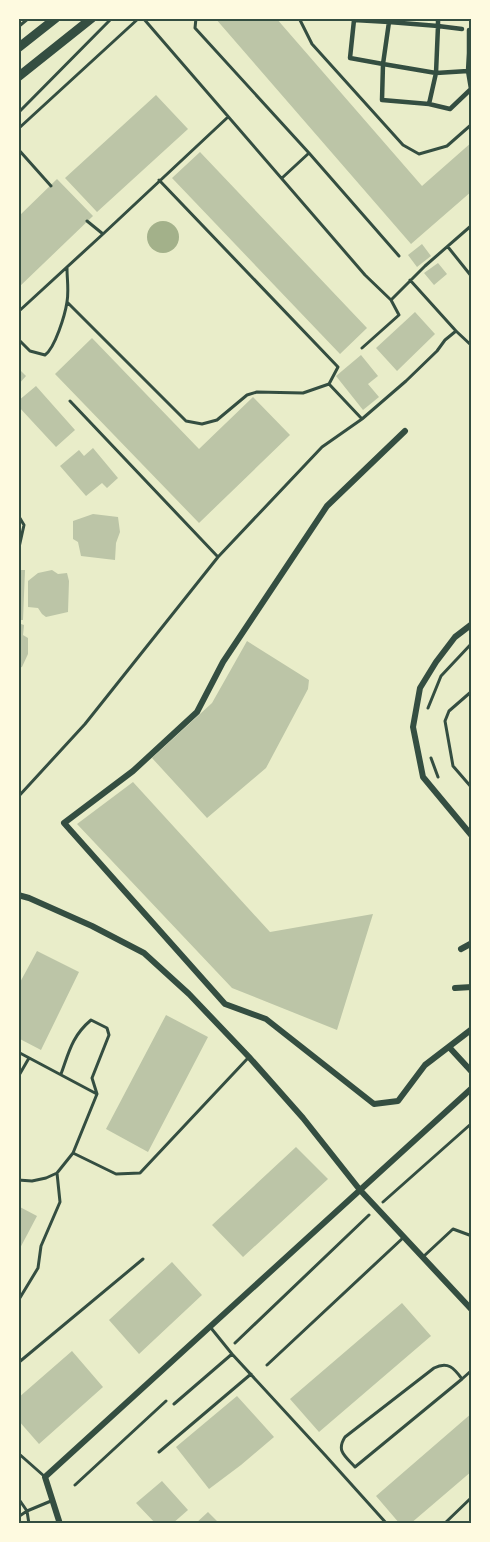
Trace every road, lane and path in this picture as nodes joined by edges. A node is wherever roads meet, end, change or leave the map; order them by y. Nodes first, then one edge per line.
1 (29, 18) edge
2 (56, 18) edge
3 (92, 18) edge
4 (112, 18) edge
5 (141, 18) edge
6 (196, 18) edge
7 (301, 18) edge
8 (438, 18) edge
9 (353, 19) edge
10 (389, 20) edge
11 (438, 26) junction
12 (18, 27) edge
13 (462, 29) dead end
14 (469, 30) dead end
15 (18, 48) edge
16 (470, 54) edge
17 (383, 64) junction
18 (468, 71) junction
19 (436, 73) junction
20 (18, 77) edge
21 (471, 88) edge
22 (429, 104) junction
23 (18, 114) edge
24 (228, 117) junction
25 (472, 124) edge
26 (18, 129) edge
27 (18, 149) edge
28 (309, 153) junction
29 (282, 178) junction
30 (159, 180) junction
31 (51, 186) dead end
32 (87, 221) dead end
33 (472, 225) edge
34 (103, 234) junction
35 (448, 247) junction
36 (399, 256) dead end
37 (67, 268) junction
38 (472, 277) edge
39 (410, 280) junction
40 (391, 300) junction
41 (67, 302) junction
42 (18, 312) edge
43 (456, 331) junction
44 (18, 339) edge
45 (472, 346) edge
46 (362, 348) dead end
47 (329, 384) junction
48 (70, 401) dead end
49 (362, 419) junction
50 (405, 431) dead end
51 (18, 515) edge
52 (18, 552) edge
53 (218, 557) junction
54 (472, 624) edge
55 (472, 691) edge
56 (472, 788) edge
57 (18, 798) edge
58 (472, 836) edge
59 (18, 895) edge
60 (472, 943) edge
61 (461, 949) dead end
62 (472, 987) edge
63 (455, 988) dead end
64 (472, 1029) edge
65 (449, 1047) junction
66 (18, 1052) edge
67 (29, 1058) junction
68 (249, 1058) junction
69 (472, 1072) edge
70 (61, 1074) junction
71 (18, 1077) edge
72 (472, 1088) edge
73 (97, 1094) junction
74 (472, 1123) edge
75 (73, 1153) junction
76 (57, 1173) junction
77 (18, 1180) edge
78 (360, 1190) junction
79 (379, 1206) dead end
80 (365, 1218) dead end
81 (472, 1236) edge
82 (404, 1237) junction
83 (423, 1257) junction
84 (143, 1259) dead end
85 (18, 1301) edge
86 (472, 1310) edge
87 (210, 1326) junction
88 (231, 1346) dead end
89 (232, 1354) junction
90 (18, 1364) edge
91 (267, 1365) dead end
92 (472, 1370) edge
93 (251, 1374) junction
94 (462, 1379) junction
95 (170, 1396) dead end
96 (174, 1404) dead end
97 (159, 1452) dead end
98 (18, 1453) edge
99 (45, 1477) junction
100 (75, 1485) dead end
101 (472, 1497) edge
102 (18, 1498) edge
103 (53, 1501) junction
104 (27, 1511) junction
105 (18, 1516) edge
106 (29, 1524) edge
107 (60, 1524) edge
108 (387, 1524) edge
109 (444, 1524) edge

1 - 12 path
2 - 15 main road
3 - 20 main road
4 - 23 path
5 - 24 lane
5 - 26 lane
6 - 28 lane
7 - 25 lane
8 - 11 street
9 - 10 street
9 - 17 street
10 - 11 street
10 - 17 street
11 - 13 street
11 - 19 street
14 - 16 street
16 - 18 street
17 - 19 street
17 - 22 street
18 - 19 street
18 - 21 street
19 - 22 street
21 - 22 street
24 - 29 lane
24 - 30 lane
27 - 31 lane
28 - 29 lane
28 - 36 lane
29 - 40 lane
30 - 34 lane
30 - 47 lane
32 - 34 lane
33 - 35 lane
34 - 37 lane
35 - 38 lane
35 - 39 lane
37 - 41 lane
37 - 42 lane
39 - 40 lane
39 - 43 lane
40 - 46 lane
41 - 44 lane
41 - 47 lane
43 - 45 lane
43 - 49 lane
47 - 49 lane
48 - 53 lane
49 - 53 lane
50 - 65 street
51 - 52 lane
53 - 57 lane
54 - 58 street
55 - 56 lane
59 - 68 street
60 - 61 street
62 - 63 street
64 - 65 street
65 - 69 street
66 - 67 lane
67 - 70 lane
67 - 71 lane
68 - 75 lane
68 - 78 street
70 - 73 lane
70 - 73 lane
72 - 78 street
73 - 75 lane
74 - 79 path
75 - 76 lane
76 - 77 lane
76 - 85 lane
78 - 82 street
78 - 87 street
80 - 88 path
81 - 83 lane
82 - 83 street
82 - 91 lane
83 - 86 street
84 - 90 lane
87 - 89 lane
87 - 99 street
89 - 93 lane
89 - 96 lane
92 - 94 lane
93 - 97 lane
93 - 108 lane
94 - 94 lane
95 - 100 path
98 - 99 lane
99 - 103 street
101 - 109 lane
102 - 104 lane
103 - 104 lane
103 - 107 street
104 - 105 lane
104 - 106 lane

